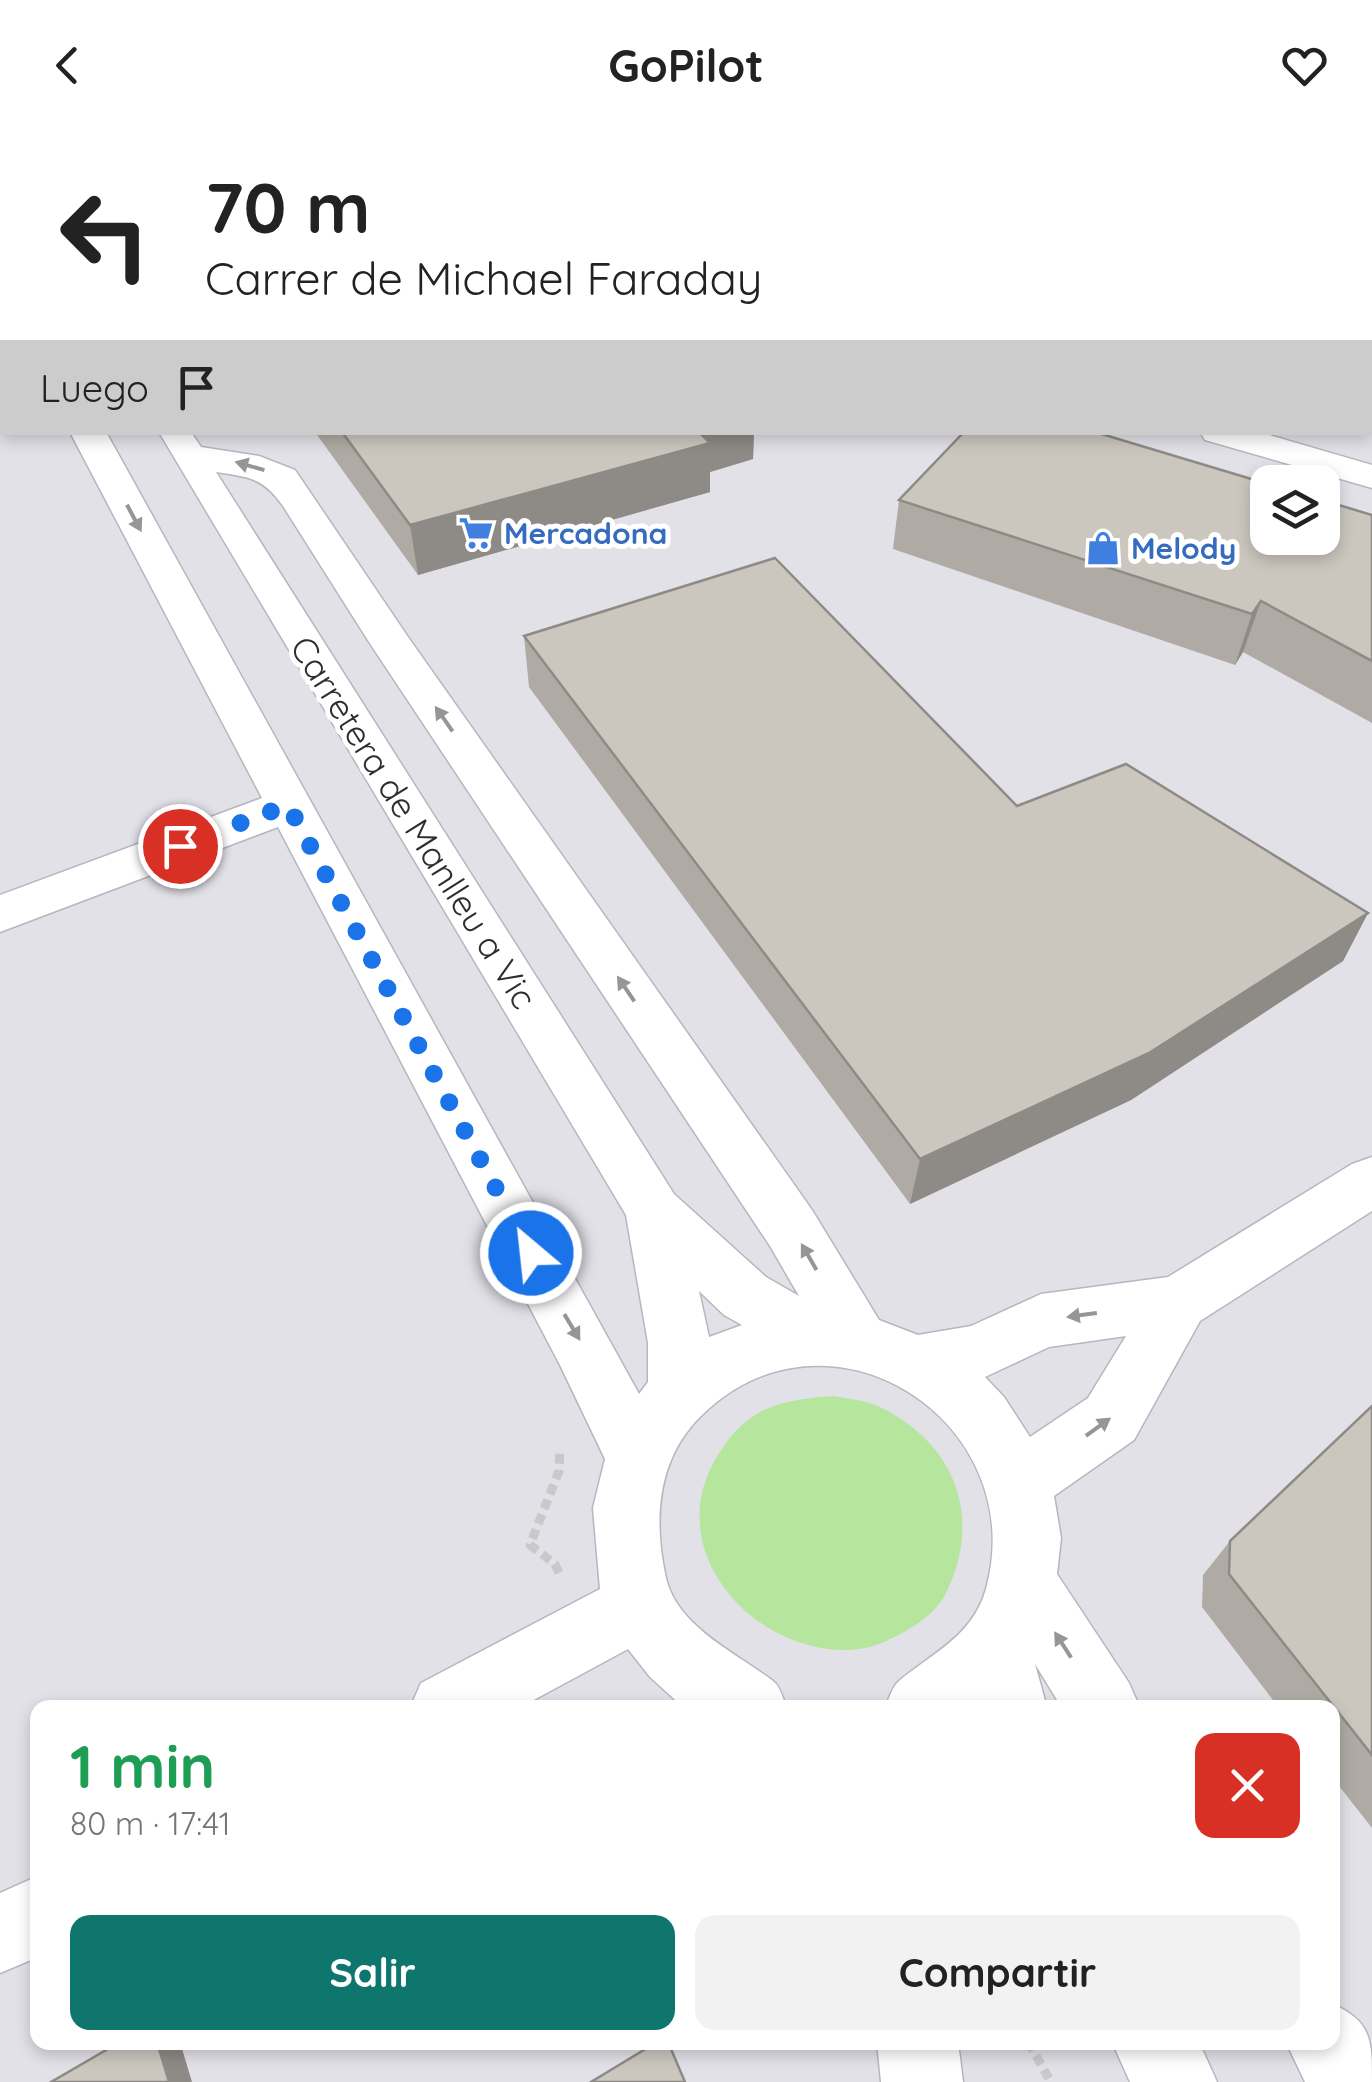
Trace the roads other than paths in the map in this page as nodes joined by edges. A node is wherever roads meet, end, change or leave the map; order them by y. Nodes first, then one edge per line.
1 (90, 435) edge
2 (1228, 435) edge
3 (1334, 435) edge
4 (181, 444) edge
5 (1372, 446) edge
6 (1372, 477) edge
7 (288, 805) junction
8 (0, 914) edge
9 (1372, 1181) edge
10 (654, 1211) junction
11 (1179, 1302) junction
12 (864, 1347) junction
13 (680, 1391) junction
14 (638, 1455) junction
15 (1018, 1482) junction
16 (1022, 1582) junction
17 (614, 1620) junction
18 (1003, 1677) edge
19 (461, 1700) edge
20 (737, 1700) edge
21 (934, 1700) edge
22 (1099, 1700) edge
23 (30, 1919) edge
24 (0, 1934) edge
25 (918, 2050) edge
26 (1157, 2050) edge
27 (1331, 2050) edge
28 (922, 2082) edge
29 (1176, 2082) edge
30 (1352, 2082) edge

1 -> 7 street
2 - 6 street
3 - 5 street
4 - 10 street, Carretera de Manlleu a Vic
12 -> 4 street
7 - 8 street
7 -> 14 street
9 - 11 street
10 - 12 street, Carretera de Manlleu a Vic
10 - 13 street, Carretera de Manlleu a Vic
11 -> 12 street
15 -> 11 street
12 - 13 street
12 - 15 street, Carretera de Manlleu a Vic
13 - 14 street
14 - 17 street
15 - 16 street, Carretera de Manlleu a Vic
16 - 18 street, Carretera de Manlleu a Vic
22 -> 16 street
17 - 19 street
17 - 20 street
18 - 21 street, Carretera de Manlleu a Vic
23 - 24 street
25 - 28 street
26 - 29 street
27 - 30 street

